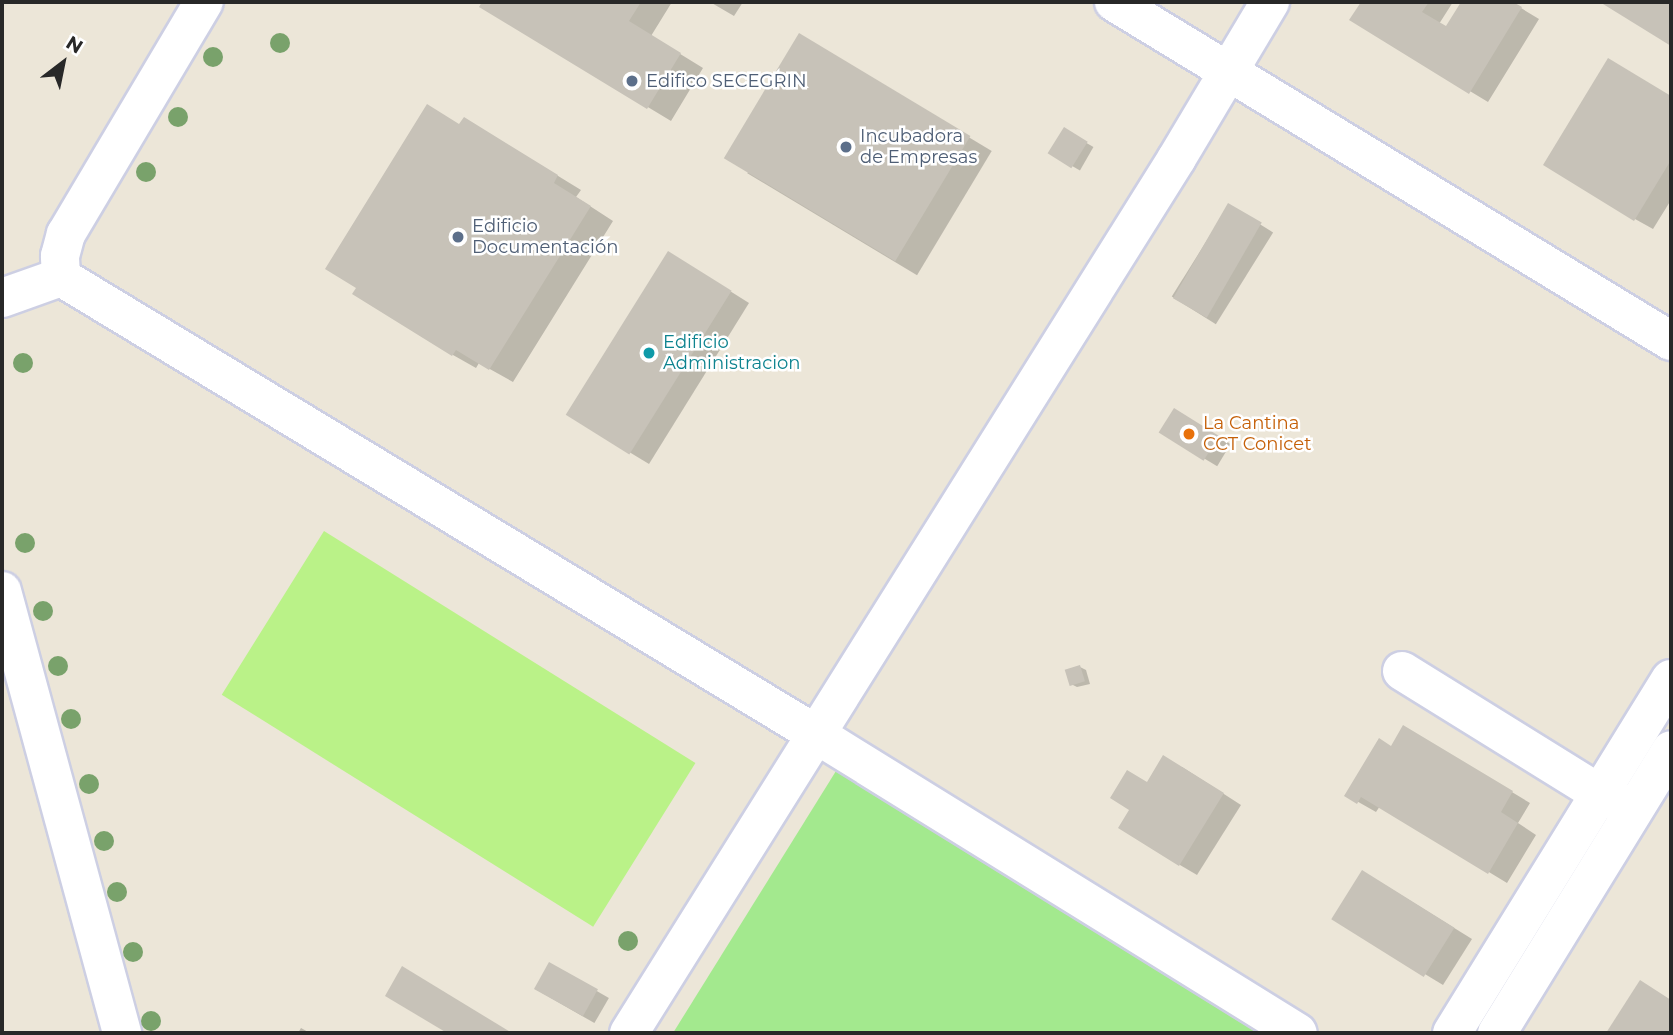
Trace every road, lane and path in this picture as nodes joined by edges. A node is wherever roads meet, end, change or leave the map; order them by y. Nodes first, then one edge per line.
1 (204, 2) edge
2 (1114, 2) edge
3 (1270, 2) edge
4 (1227, 71) junction
5 (61, 277) junction
6 (2, 298) edge
7 (1671, 341) edge
8 (2, 591) edge
9 (1402, 670) dead end
10 (1671, 679) edge
11 (814, 733) junction
12 (1671, 750) edge
13 (1600, 794) junction
14 (1635, 810) junction
15 (122, 1033) edge
16 (629, 1033) edge
17 (1298, 1033) edge
18 (1452, 1033) edge
19 (1497, 1033) edge

1 - 5 lane
2 - 4 lane
3 - 4 lane
4 - 7 lane
4 - 11 lane
5 - 6 lane
5 - 11 lane
8 - 15 lane
9 - 13 lane
10 - 13 lane
11 - 16 lane
11 - 17 lane
12 - 14 lane
13 - 14 lane
13 - 18 lane
14 - 19 lane

